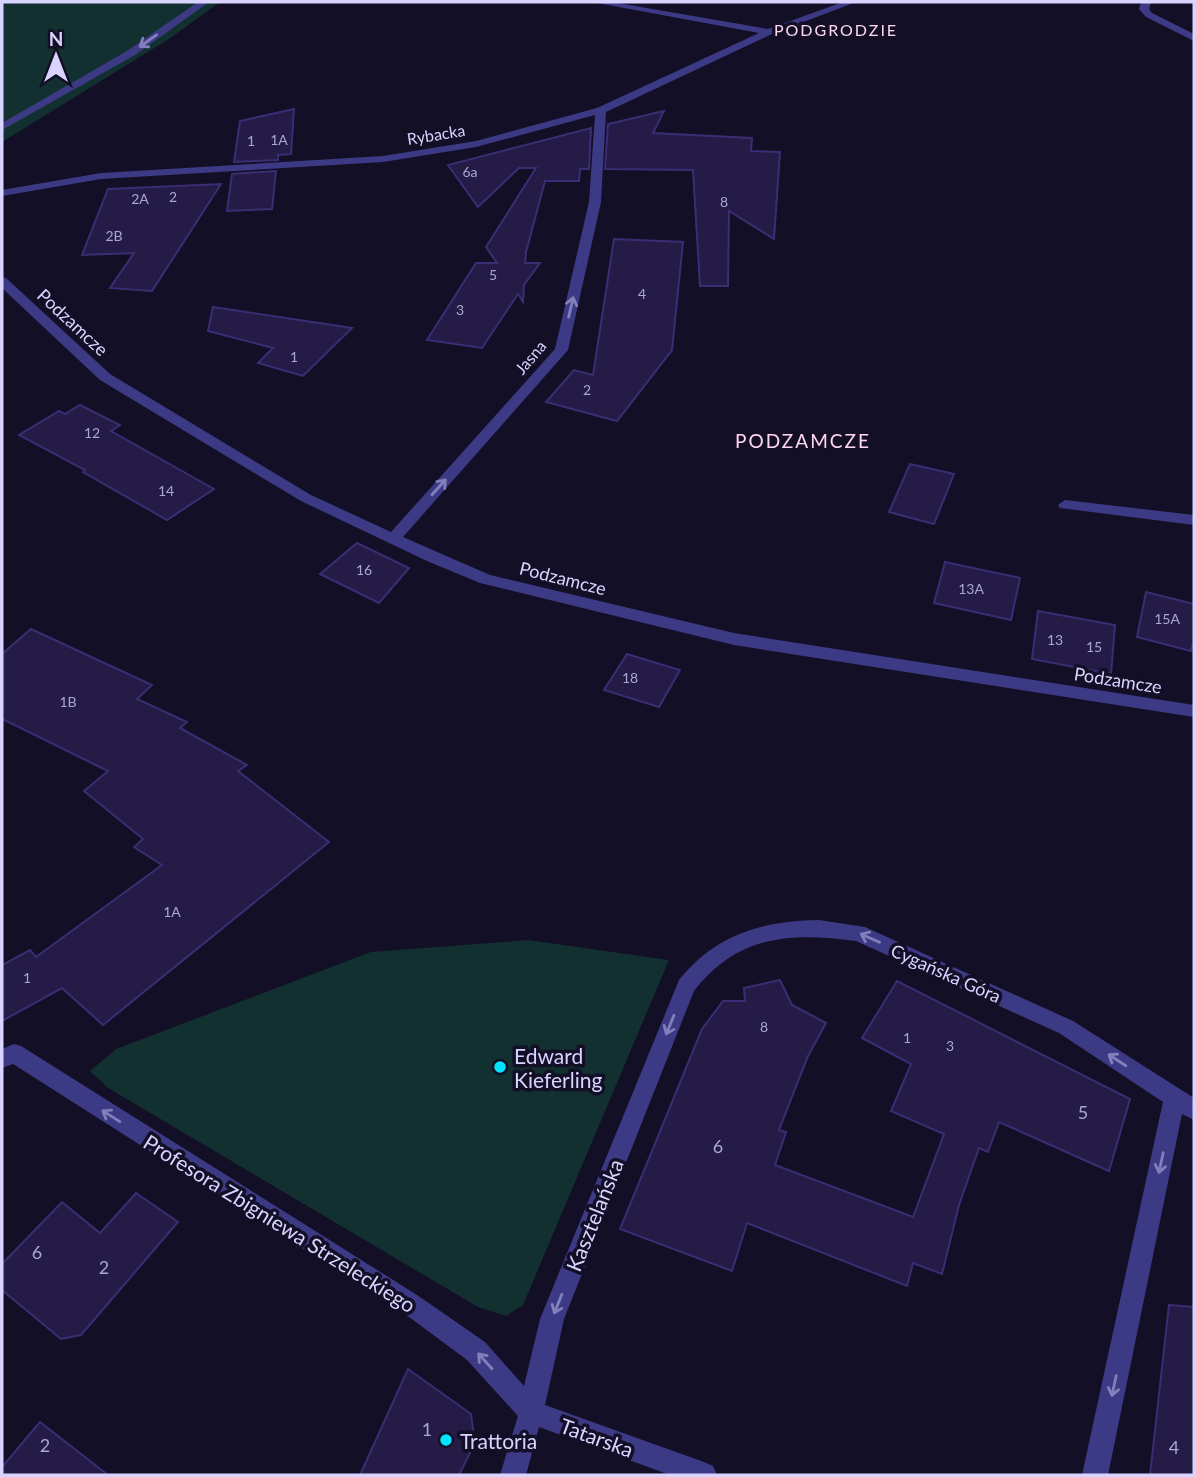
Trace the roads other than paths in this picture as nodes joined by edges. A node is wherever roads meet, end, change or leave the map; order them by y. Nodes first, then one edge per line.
1 (204, 2) edge
2 (597, 2) edge
3 (850, 2) edge
4 (1146, 2) edge
5 (769, 32) junction
6 (1194, 37) edge
7 (601, 110) junction
8 (2, 127) edge
9 (2, 192) edge
10 (2, 281) edge
11 (1065, 505) dead end
12 (1194, 520) edge
13 (394, 538) junction
14 (1194, 711) edge
15 (702, 965) joint
16 (8, 1056) edge
17 (1184, 1103) edge
18 (531, 1412) junction
19 (513, 1475) edge
20 (704, 1475) edge
21 (1095, 1475) edge

1 -> 8 street
2 - 5 street
3 - 5 street, Rybacka
4 - 6 street
5 - 7 street, Rybacka
7 - 9 street, Rybacka
13 -> 7 street, Jasna
10 - 13 street, Podzamcze
11 - 12 street
13 - 14 street, Podzamcze
17 -> 15 street, Cygańska Góra
15 -> 18 street, Kasztelańska
18 -> 16 street, Profesora Zbigniewa Strzeleckiego
17 -> 21 street, Cygańska Góra
18 - 19 street, Kasztelańska
18 - 20 street, Tatarska

